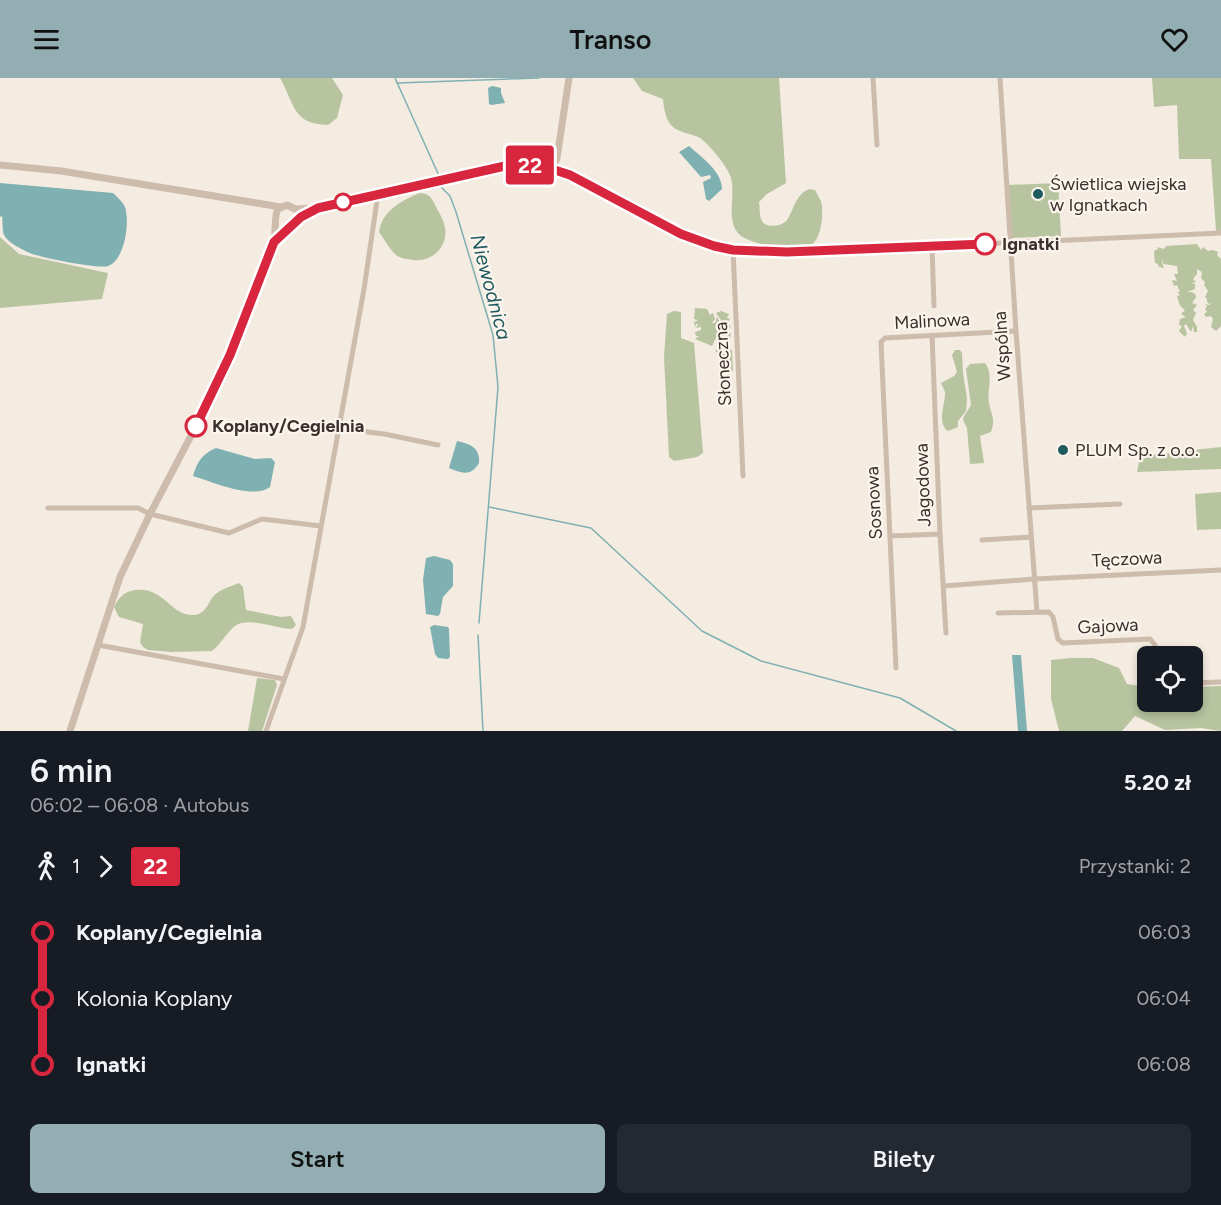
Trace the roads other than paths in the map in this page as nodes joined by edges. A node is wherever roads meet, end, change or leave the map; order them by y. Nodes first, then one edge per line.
1 (569, 78) edge
2 (873, 78) edge
3 (1000, 78) edge
4 (877, 145) dead end
5 (0, 165) edge
6 (553, 169) junction
7 (378, 195) junction
8 (257, 202) junction
9 (281, 207) junction
10 (318, 208) junction
11 (295, 209) junction
12 (276, 219) junction
13 (296, 222) junction
14 (289, 228) junction
15 (1221, 233) edge
16 (274, 242) junction
17 (1010, 243) junction
18 (932, 247) junction
19 (733, 250) junction
20 (934, 306) dead end
21 (1016, 331) junction
22 (932, 335) junction
23 (885, 338) joint
24 (337, 428) junction
25 (438, 445) dead end
26 (743, 476) dead end
27 (1120, 504) dead end
28 (48, 508) dead end
29 (1029, 508) junction
30 (150, 514) junction
31 (321, 526) junction
32 (940, 534) junction
33 (890, 536) junction
34 (1031, 537) junction
35 (982, 540) dead end
36 (1221, 570) edge
37 (1034, 579) junction
38 (944, 586) junction
39 (1037, 612) junction
40 (998, 613) dead end
41 (946, 633) dead end
42 (98, 645) junction
43 (1154, 646) edge
44 (896, 668) dead end
45 (284, 679) junction
46 (1221, 681) edge
47 (1203, 682) edge
48 (70, 731) edge
49 (266, 731) edge

1 - 6 street
2 - 4 street
3 - 17 street, Wspólna
5 - 8 street
6 - 7 street
6 - 19 street
7 - 10 street
7 - 24 street
8 - 9 street
8 - 12 street
9 - 11 street
9 - 12 street
10 - 11 street
10 - 13 street
11 - 13 street
12 - 14 street
12 - 16 street
13 - 14 street
14 - 16 street
15 - 17 street
16 - 30 street
17 - 18 street
17 - 21 street, Wspólna
18 - 19 street
18 - 20 street
19 - 26 street, Słoneczna
21 - 22 street, Malinowa
21 - 29 street, Wspólna
22 - 23 street, Malinowa
22 - 32 street, Jagodowa
23 - 33 street, Sosnowa
24 - 25 street
24 - 31 street
27 - 29 street
28 - 30 street
29 - 34 street, Wspólna
30 - 31 street
30 - 42 street
31 - 45 street
32 - 33 street
32 - 38 street, Jagodowa
33 - 44 street, Sosnowa
34 - 35 street
34 - 37 street, Wspólna
36 - 37 street, Tęczowa
37 - 38 street, Tęczowa
37 - 39 street, Wspólna
38 - 41 street, Jagodowa
39 - 40 street
39 - 43 street, Gajowa
42 - 45 street
42 - 48 street
45 - 49 street
46 - 47 street

